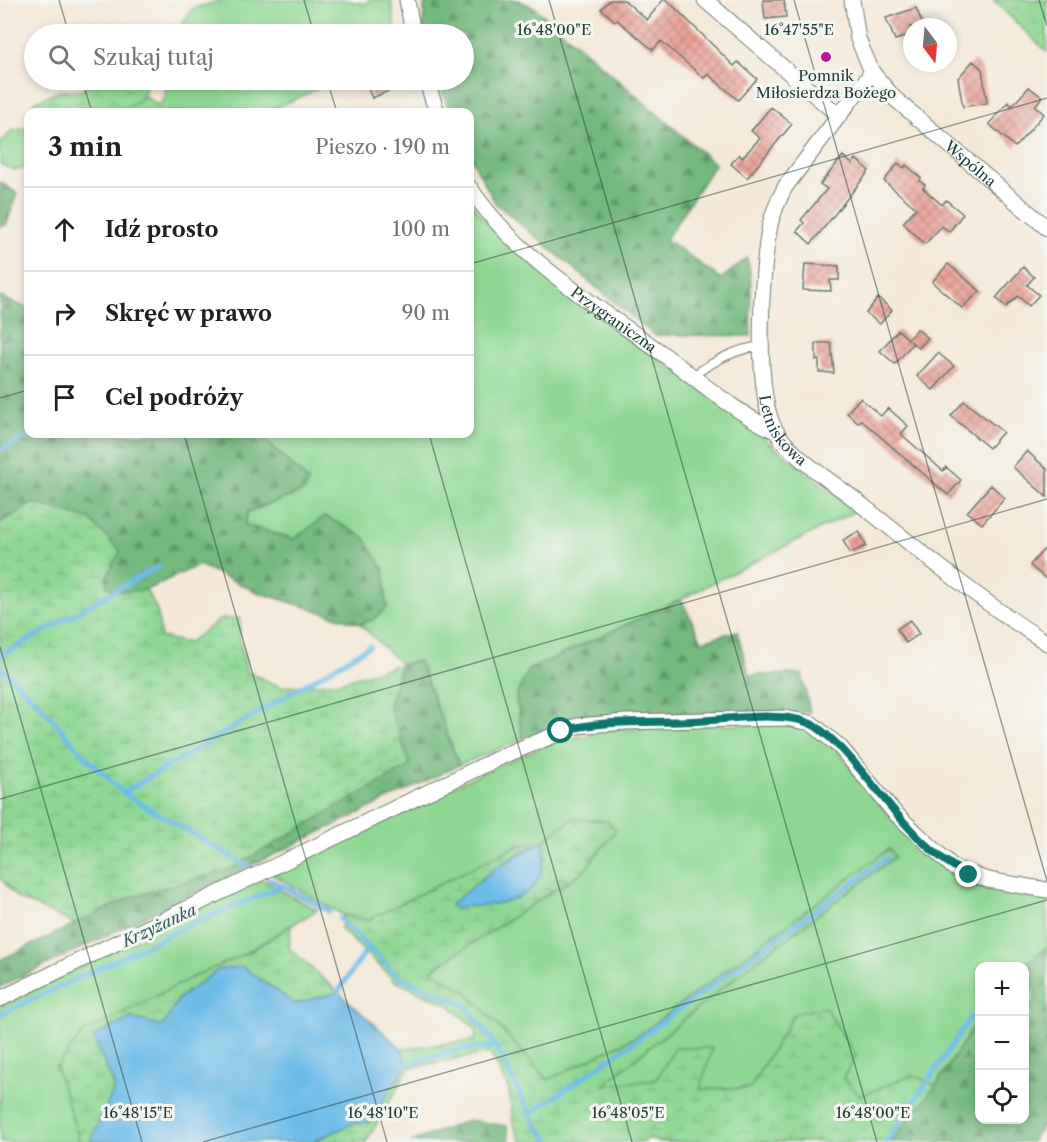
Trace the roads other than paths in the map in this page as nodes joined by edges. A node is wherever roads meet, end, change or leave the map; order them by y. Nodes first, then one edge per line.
1 (407, 0) edge
2 (705, 0) edge
3 (852, 0) edge
4 (411, 24) edge
5 (872, 72) junction
6 (429, 90) edge
7 (436, 108) edge
8 (838, 115) junction
9 (474, 194) edge
10 (1047, 228) edge
11 (762, 346) junction
12 (692, 376) junction
13 (777, 432) junction
14 (1047, 643) edge
15 (1047, 890) edge
16 (0, 999) edge

1 - 4 street
2 - 8 street
3 - 5 street, Wspólna
5 - 8 street, Letniskowa
5 - 10 street, Wspólna
6 - 7 street
8 - 11 street, Letniskowa
9 - 12 street, Przygraniczna
11 - 12 lane
11 - 13 street, Letniskowa
12 - 13 street, Przygraniczna
13 - 14 street, Letniskowa
15 - 16 street

